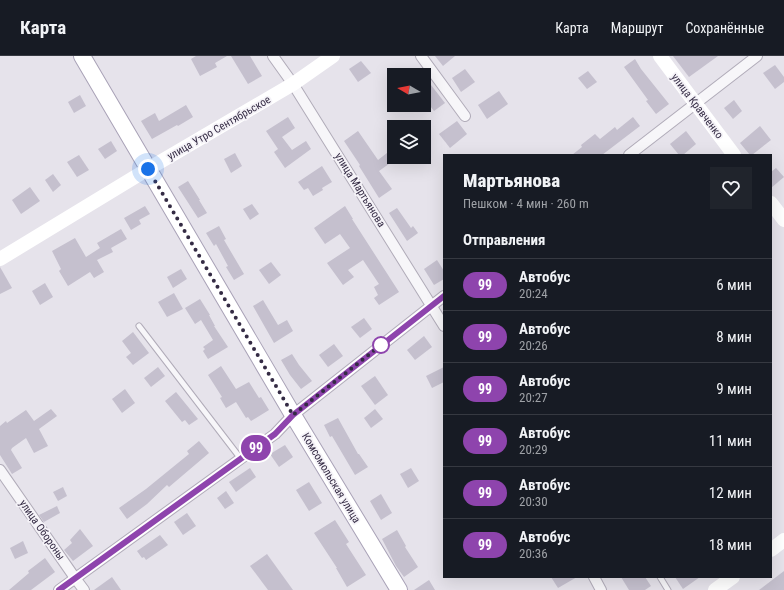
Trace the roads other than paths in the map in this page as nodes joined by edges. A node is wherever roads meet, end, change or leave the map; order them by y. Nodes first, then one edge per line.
1 (82, 56) edge
2 (273, 56) edge
3 (333, 56) edge
4 (421, 56) edge
5 (660, 56) edge
6 (757, 56) edge
7 (293, 84) junction
8 (696, 104) junction
9 (465, 116) dead end
10 (630, 154) edge
11 (733, 154) edge
12 (148, 169) junction
13 (772, 204) edge
14 (784, 220) edge
15 (0, 259) edge
16 (443, 297) edge
17 (432, 305) junction
18 (443, 324) edge
19 (139, 326) dead end
20 (293, 415) junction
21 (241, 459) junction
22 (0, 470) edge
23 (784, 540) edge
24 (772, 549) edge
25 (74, 578) junction
26 (595, 578) edge
27 (661, 578) edge
28 (732, 578) edge
29 (59, 590) edge
30 (84, 590) edge
31 (398, 590) edge
32 (601, 590) edge
33 (668, 590) edge
34 (715, 590) edge

1 - 12 main road, Комсомольская улица
2 - 7 street, улица Мартьянова
3 - 7 street, улица Утро Сентябрьское
4 - 9 street
5 - 8 street, улица Кравченко
6 - 8 street
7 - 12 street, улица Утро Сентябрьское
7 - 17 street, улица Мартьянова
8 - 10 street
8 - 11 street, улица Кравченко
12 - 15 street, улица Утро Сентябрьское
12 - 20 main road, Комсомольская улица
13 - 14 street
16 - 17 street
17 - 18 street, улица Мартьянова
17 - 20 street
19 - 21 lane
20 - 21 street
20 - 31 main road, Комсомольская улица
21 - 25 street
22 - 25 street, улица Обороны
23 - 24 street
25 - 29 street
25 - 30 street, улица Обороны
26 - 32 street
27 - 33 lane
28 - 34 street

